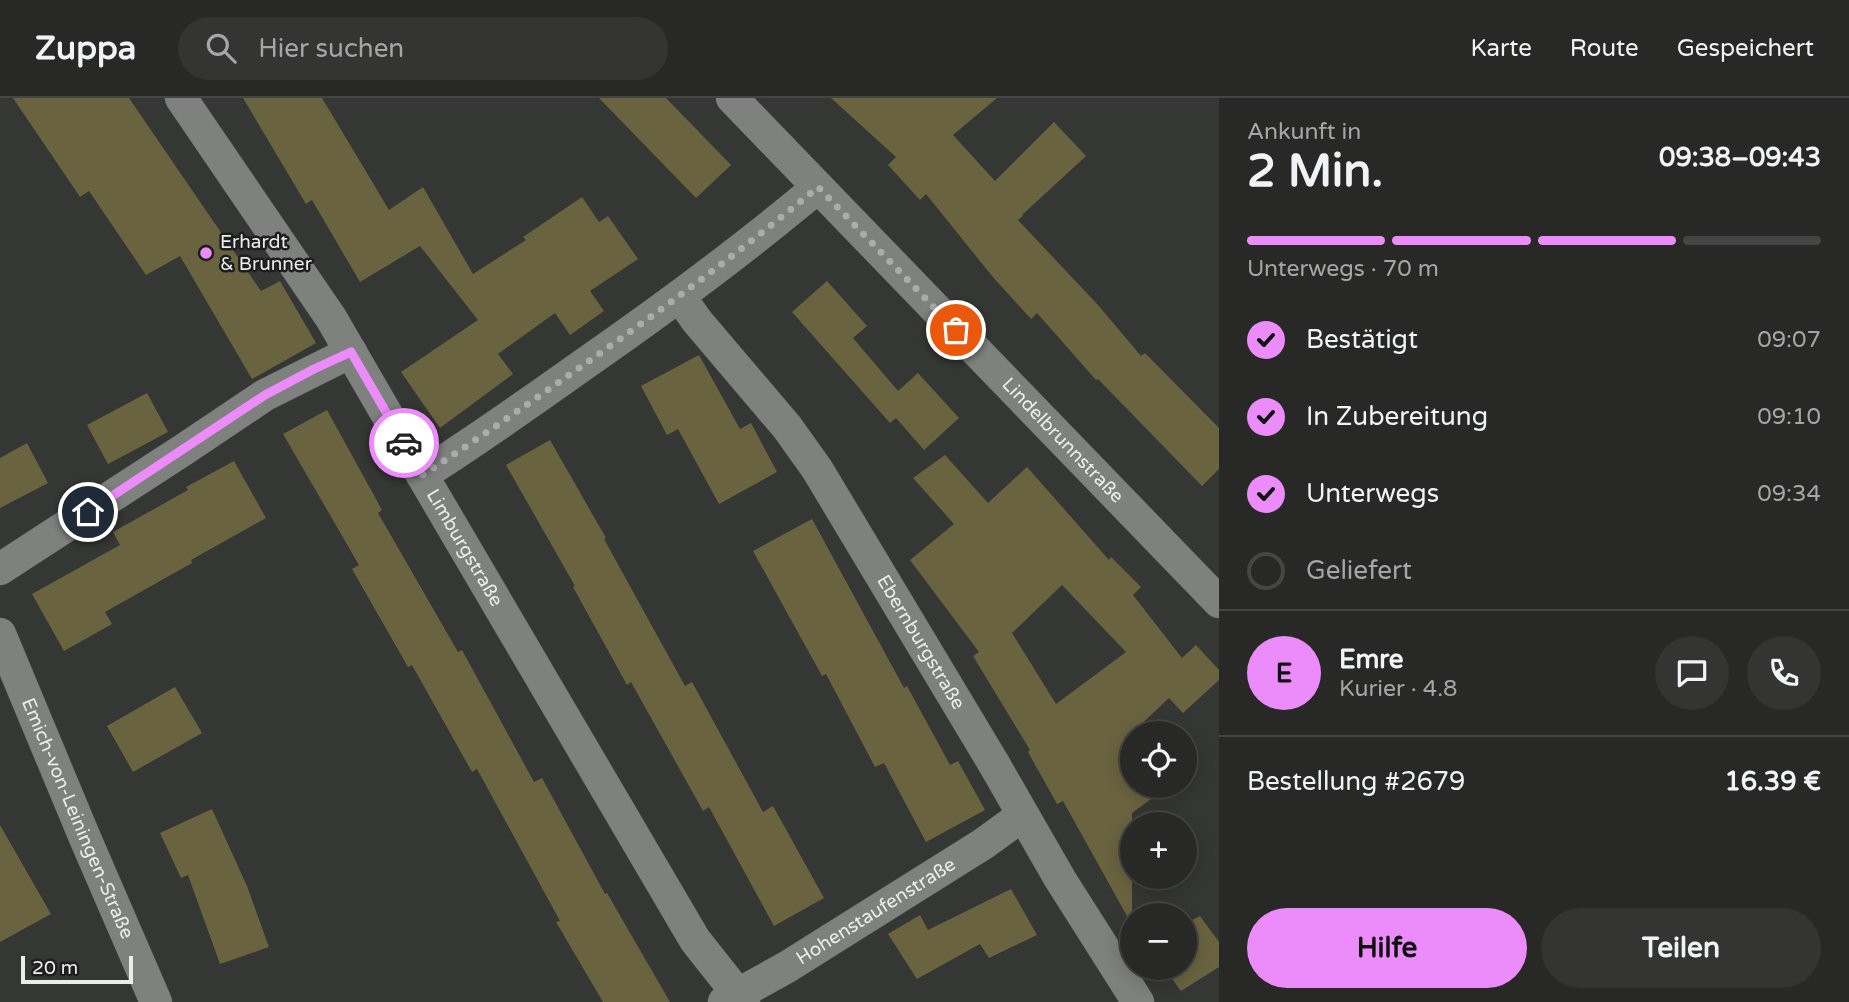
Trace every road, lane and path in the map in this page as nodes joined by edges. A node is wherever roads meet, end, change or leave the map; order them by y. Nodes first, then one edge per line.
1 (181, 98) edge
2 (732, 98) edge
3 (818, 187) junction
4 (680, 297) junction
5 (351, 352) junction
6 (422, 475) junction
7 (0, 569) edge
8 (1219, 602) edge
9 (0, 634) edge
10 (1023, 815) junction
11 (735, 999) edge
12 (156, 1002) edge
13 (1138, 1002) edge

1 - 5 street, Limburgstraße
2 - 3 street, Lindelbrunnstraße
3 - 4 street
3 - 8 street, Lindelbrunnstraße
4 - 6 street
4 - 10 street, Ebernburgstraße
5 - 6 street, Limburgstraße
5 - 7 street
6 - 11 street, Limburgstraße
9 - 12 street, Emich-von-Leiningen-Straße
10 - 11 street, Hohenstaufenstraße
10 - 13 street, Ebernburgstraße

